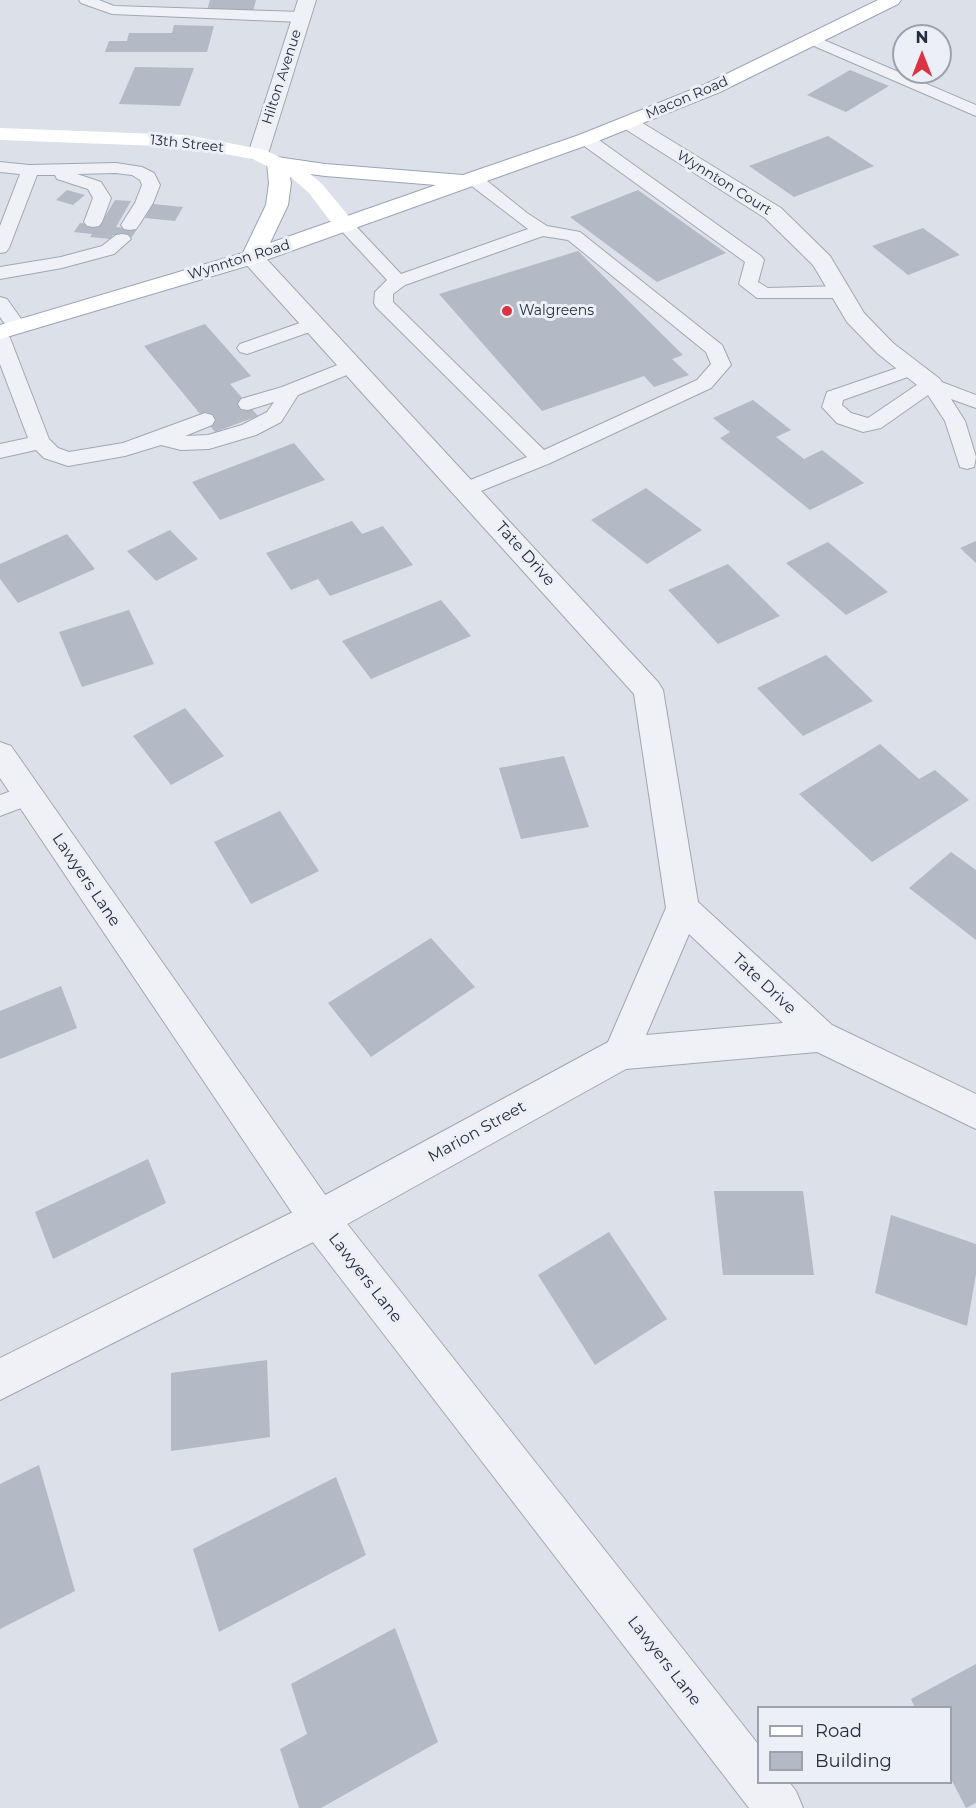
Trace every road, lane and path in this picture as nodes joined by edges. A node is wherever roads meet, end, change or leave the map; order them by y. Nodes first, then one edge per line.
1 (86, 0) edge
2 (892, 0) edge
3 (164, 7) edge
4 (304, 8) edge
5 (812, 40) junction
6 (976, 111) edge
7 (629, 123) junction
8 (0, 134) edge
9 (586, 140) junction
10 (267, 159) junction
11 (0, 167) edge
12 (29, 170) junction
13 (475, 180) junction
14 (93, 222) dead end
15 (345, 225) junction
16 (543, 230) junction
17 (0, 248) edge
18 (252, 256) junction
19 (0, 273) edge
20 (398, 281) junction
21 (842, 292) junction
22 (0, 303) edge
23 (314, 324) junction
24 (6, 332) edge
25 (247, 348) dead end
26 (352, 366) junction
27 (912, 369) junction
28 (931, 384) junction
29 (289, 391) junction
30 (976, 402) edge
31 (248, 404) dead end
32 (205, 420) dead end
33 (160, 438) junction
34 (40, 442) junction
35 (0, 452) edge
36 (541, 459) junction
37 (967, 462) dead end
38 (466, 490) junction
39 (0, 754) edge
40 (14, 801) edge
41 (683, 908) junction
42 (820, 1036) junction
43 (621, 1053) junction
44 (976, 1112) edge
45 (319, 1219) junction
46 (0, 1380) edge
47 (757, 1779) edge
48 (761, 1784) edge
49 (779, 1808) edge

1 - 3 lane
2 - 5 main road, Macon Road
3 - 4 lane
4 - 10 street, Hilton Avenue
5 - 6 lane
5 - 7 main road, Macon Road
7 - 9 main road, Macon Road
7 - 21 street, Wynnton Court
8 - 10 main road, 13th Street
9 - 13 main road, Macon Road
9 - 21 lane
10 - 13 main road
10 - 15 main road, 13th Street
10 - 18 main road
11 - 12 lane
12 - 14 lane
12 - 17 lane
12 - 19 lane
13 - 15 main road, Wynnton Road
13 - 16 lane
15 - 18 main road, Wynnton Road
15 - 20 lane
16 - 20 lane
16 - 36 lane
18 - 23 street, Tate Drive
18 - 24 main road, Wynnton Road
20 - 36 lane
21 - 27 street, Wynnton Court
22 - 24 lane
23 - 25 lane
23 - 26 street, Tate Drive
24 - 34 lane
26 - 29 lane
26 - 38 street, Tate Drive
27 - 28 street, Wynnton Court
27 - 28 lane
28 - 30 lane
28 - 37 lane
29 - 31 lane
29 - 33 lane
32 - 33 lane
33 - 34 lane
34 - 35 lane
36 - 38 lane
38 - 41 street, Tate Drive
39 - 40 street, Lawyers Lane
40 - 45 street, Lawyers Lane
41 - 42 street, Tate Drive
41 - 43 street
42 - 43 street, Marion Street
42 - 44 street
43 - 45 street, Marion Street
45 - 46 street, Marion Street
45 - 47 street, Lawyers Lane
48 - 49 street, Lawyers Lane

